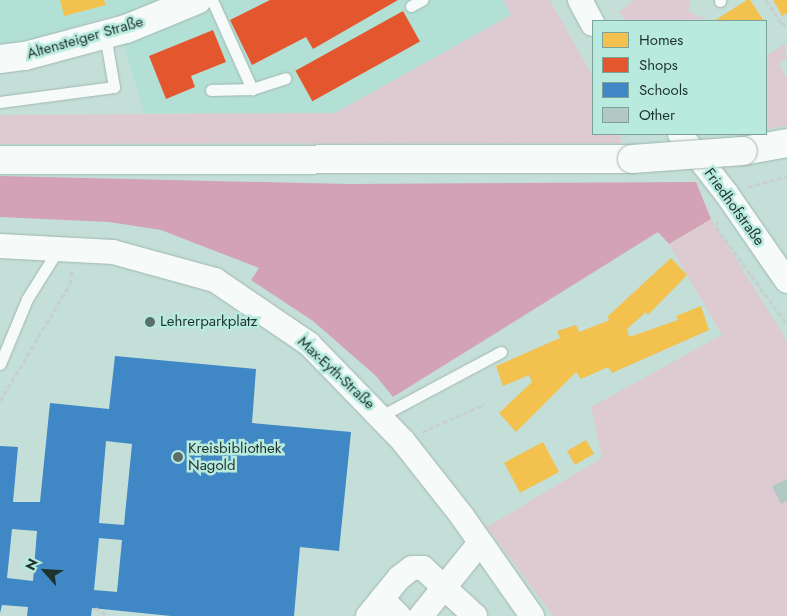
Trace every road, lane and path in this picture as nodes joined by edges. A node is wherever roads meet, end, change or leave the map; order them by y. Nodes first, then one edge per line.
1 (197, 0) edge
2 (212, 0) edge
3 (422, 0) edge
4 (580, 0) edge
5 (766, 0) edge
6 (411, 6) dead end
7 (592, 22) edge
8 (787, 25) edge
9 (105, 34) junction
10 (0, 59) edge
11 (285, 78) dead end
12 (252, 89) junction
13 (211, 90) dead end
14 (0, 102) edge
15 (681, 135) edge
16 (787, 143) edge
17 (0, 160) edge
18 (787, 176) edge
19 (726, 193) junction
20 (0, 246) edge
21 (68, 248) junction
22 (787, 281) edge
23 (501, 352) dead end
24 (0, 364) edge
25 (0, 401) edge
26 (485, 404) dead end
27 (381, 416) junction
28 (403, 441) junction
29 (480, 543) junction
30 (443, 585) junction
31 (95, 608) dead end
32 (375, 608) edge
33 (109, 616) edge
34 (400, 616) edge
35 (421, 616) edge
36 (474, 616) edge
37 (532, 616) edge

1 - 9 main road, Altensteiger Straße
2 - 12 lane
3 - 6 lane
4 - 7 street
5 - 8 path
9 - 10 main road, Altensteiger Straße
9 - 14 lane
11 - 12 lane
12 - 13 lane
15 - 19 street, Friedhofstraße
16 - 17 main road, bridge
18 - 19 path
19 - 22 street, Friedhofstraße
20 - 21 street, Max-Eyth-Straße
21 - 24 lane
21 - 25 path
21 - 27 street, Max-Eyth-Straße
23 - 27 lane
26 - 28 path
27 - 28 street, Max-Eyth-Straße
28 - 29 street, Max-Eyth-Straße
29 - 30 street
29 - 37 street, Max-Eyth-Straße
30 - 32 street
30 - 35 street
30 - 36 street
31 - 33 path
32 - 34 street

